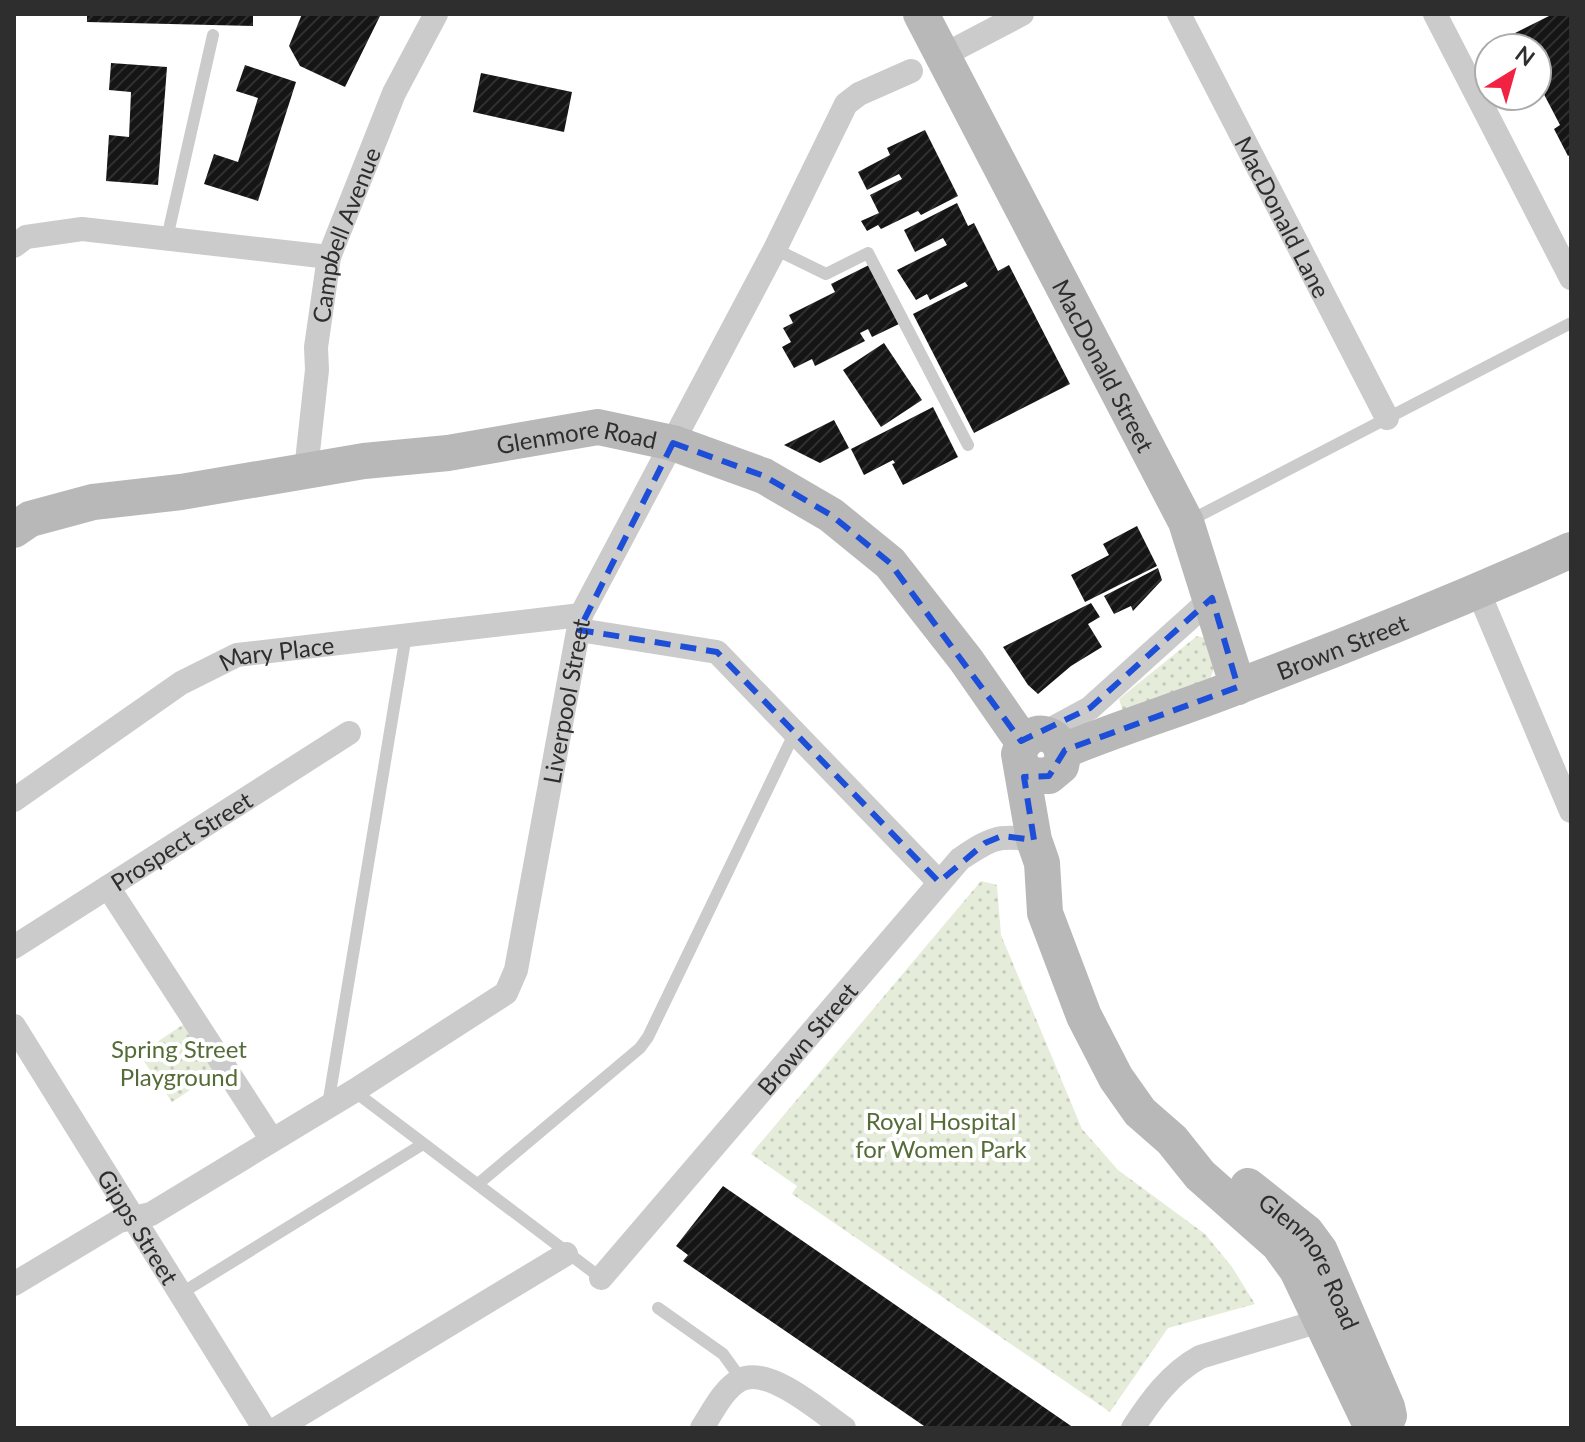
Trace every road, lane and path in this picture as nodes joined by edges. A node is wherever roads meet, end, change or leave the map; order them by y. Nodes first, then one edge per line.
1 (436, 14) edge
2 (921, 14) edge
3 (1022, 14) edge
4 (1179, 14) edge
5 (1435, 14) edge
6 (213, 35) dead end
7 (926, 63) junction
8 (167, 238) junction
9 (14, 246) edge
10 (775, 249) junction
11 (329, 257) junction
12 (1571, 278) edge
13 (1571, 323) edge
14 (1387, 418) junction
15 (673, 443) junction
16 (968, 445) dead end
17 (306, 470) junction
18 (1186, 522) junction
19 (14, 530) edge
20 (1571, 550) edge
21 (1478, 591) junction
22 (1212, 598) junction
23 (580, 622) junction
24 (406, 635) junction
25 (1238, 687) junction
26 (349, 733) dead end
27 (794, 734) junction
28 (1040, 754) junction
29 (14, 800) edge
30 (1571, 811) edge
31 (1034, 840) junction
32 (939, 882) junction
33 (108, 887) junction
34 (14, 947) edge
35 (14, 1026) edge
36 (354, 1091) junction
37 (327, 1108) junction
38 (272, 1140) junction
39 (1172, 1140) junction
40 (423, 1144) junction
41 (478, 1184) junction
42 (134, 1219) junction
43 (566, 1254) junction
44 (601, 1278) joint
45 (14, 1284) edge
46 (180, 1294) junction
47 (658, 1308) dead end
48 (1323, 1320) junction
49 (741, 1379) junction
50 (264, 1428) edge
51 (278, 1428) edge
52 (702, 1428) edge
53 (844, 1428) edge
54 (1133, 1428) edge
55 (1380, 1428) edge
56 (1391, 1428) edge

1 - 11 street, Campbell Avenue
2 - 7 street, MacDonald Street
3 - 7 street, Liverpool Street
4 - 14 street, MacDonald Lane
5 - 12 street
6 - 8 lane
7 - 10 street, Liverpool Street
7 - 18 street, MacDonald Street
8 - 9 street
8 - 11 street
10 - 15 street, Liverpool Street
10 - 16 lane
11 - 17 street, Campbell Avenue
13 - 14 lane
14 - 18 lane
15 - 17 street, Glenmore Road
15 - 23 street, Liverpool Street
15 - 28 street, Glenmore Road
17 - 19 street, Glenmore Road
18 - 22 street, MacDonald Street
20 - 21 street, Brown Street
21 - 25 street, Brown Street
21 - 30 street
22 - 25 street, MacDonald Street
22 - 28 street
23 - 24 street, Mary Place
23 - 27 street, Mary Place
23 - 36 street, Liverpool Street
24 - 29 street, Mary Place
24 - 37 lane
25 - 28 street, Brown Street
26 - 33 street, Prospect Street
27 - 32 street, Mary Place
27 - 41 lane
28 - 31 street, Glenmore Road
31 - 32 street, Brown Street
31 - 39 street, Glenmore Road
32 - 44 street, Brown Street
33 - 34 street, Prospect Street
33 - 38 street
35 - 42 street, Gipps Street
36 - 37 street, Liverpool Street
36 - 40 lane
37 - 38 street, Liverpool Street
38 - 42 street, Liverpool Street
39 - 48 street, Glenmore Road
39 - 56 street, Glenmore Road
40 - 41 lane
40 - 46 lane
41 - 43 lane
42 - 45 street, Liverpool Street
42 - 46 street, Gipps Street
43 - 44 lane
43 - 51 street
46 - 50 street, Gipps Street
47 - 49 lane
48 - 54 street
48 - 55 street, Glenmore Road
49 - 52 street
49 - 53 street

